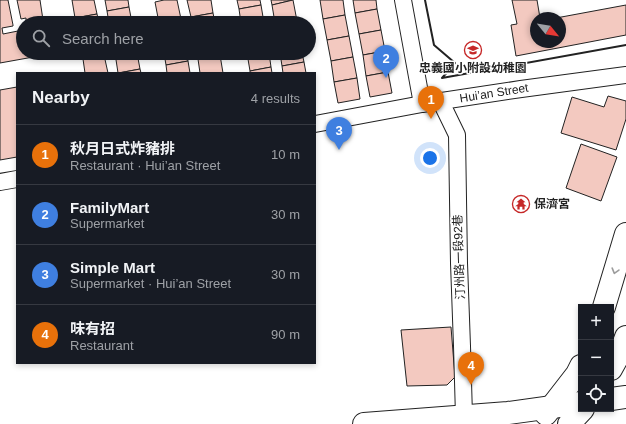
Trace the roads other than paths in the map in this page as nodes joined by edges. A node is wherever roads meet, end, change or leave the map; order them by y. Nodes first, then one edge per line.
1 (403, 0) edge
2 (626, 75) edge
3 (441, 102) junction
4 (422, 104) junction
5 (316, 124) edge
6 (16, 179) edge
7 (0, 182) edge
8 (626, 234) edge
9 (605, 304) edge
10 (626, 337) edge
11 (614, 364) edge
12 (578, 372) edge
13 (626, 397) edge
14 (614, 399) edge
15 (578, 403) edge
16 (551, 407) junction
17 (580, 412) edge
18 (464, 416) junction
19 (364, 424) edge
20 (538, 424) edge
21 (569, 424) edge

1 - 4 street
2 - 3 street, Hui’an Street
3 - 4 street, Hui’an Street
3 - 18 street, 汀州路一段92巷
4 - 5 street, Hui’an Street
6 - 7 street
8 -> 9 street
10 - 11 street
12 - 16 street
13 - 14 street
15 - 16 street
16 - 18 street
16 - 20 street
17 - 21 street
18 - 19 street

